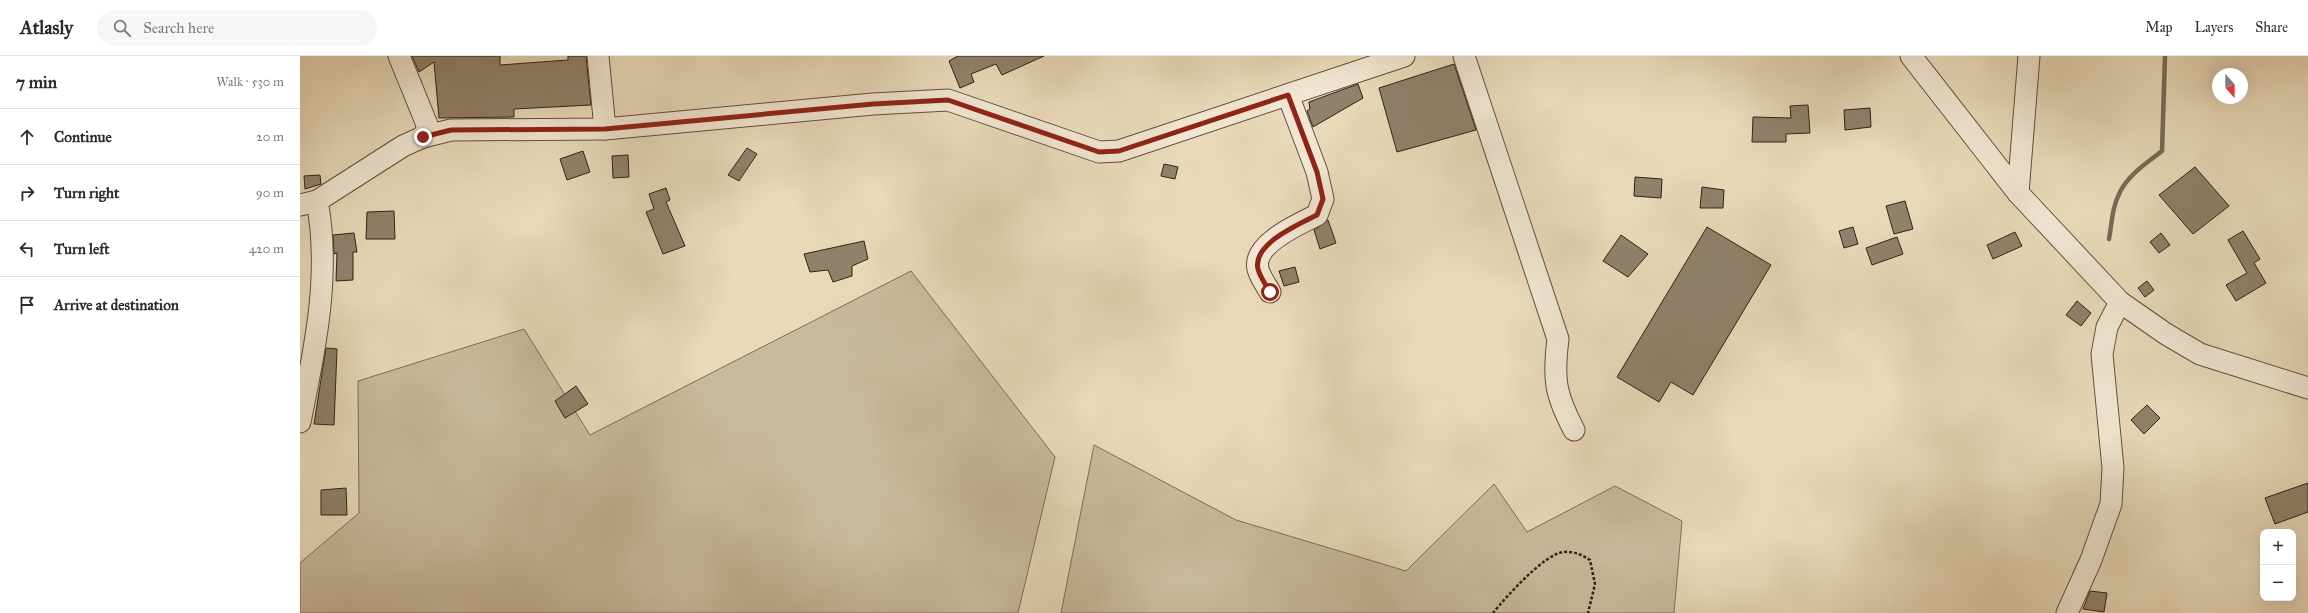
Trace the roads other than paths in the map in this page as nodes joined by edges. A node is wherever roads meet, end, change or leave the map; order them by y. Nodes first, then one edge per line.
1 (399, 56) edge
2 (598, 56) edge
3 (1404, 56) edge
4 (1464, 56) edge
5 (1911, 56) edge
6 (2029, 56) edge
7 (1288, 95) junction
8 (605, 129) junction
9 (423, 137) junction
10 (2018, 193) junction
11 (308, 202) edge
12 (1270, 292) dead end
13 (2120, 302) junction
14 (2308, 388) edge
15 (300, 422) edge
16 (1574, 430) dead end
17 (2067, 613) edge

1 - 9 street
2 - 8 street
3 - 7 street
4 - 16 street
5 - 10 street
6 - 10 street
7 - 8 street
7 - 12 street
8 - 9 street
9 - 11 street
10 - 13 street
11 - 15 street
13 - 14 street
13 - 17 street

